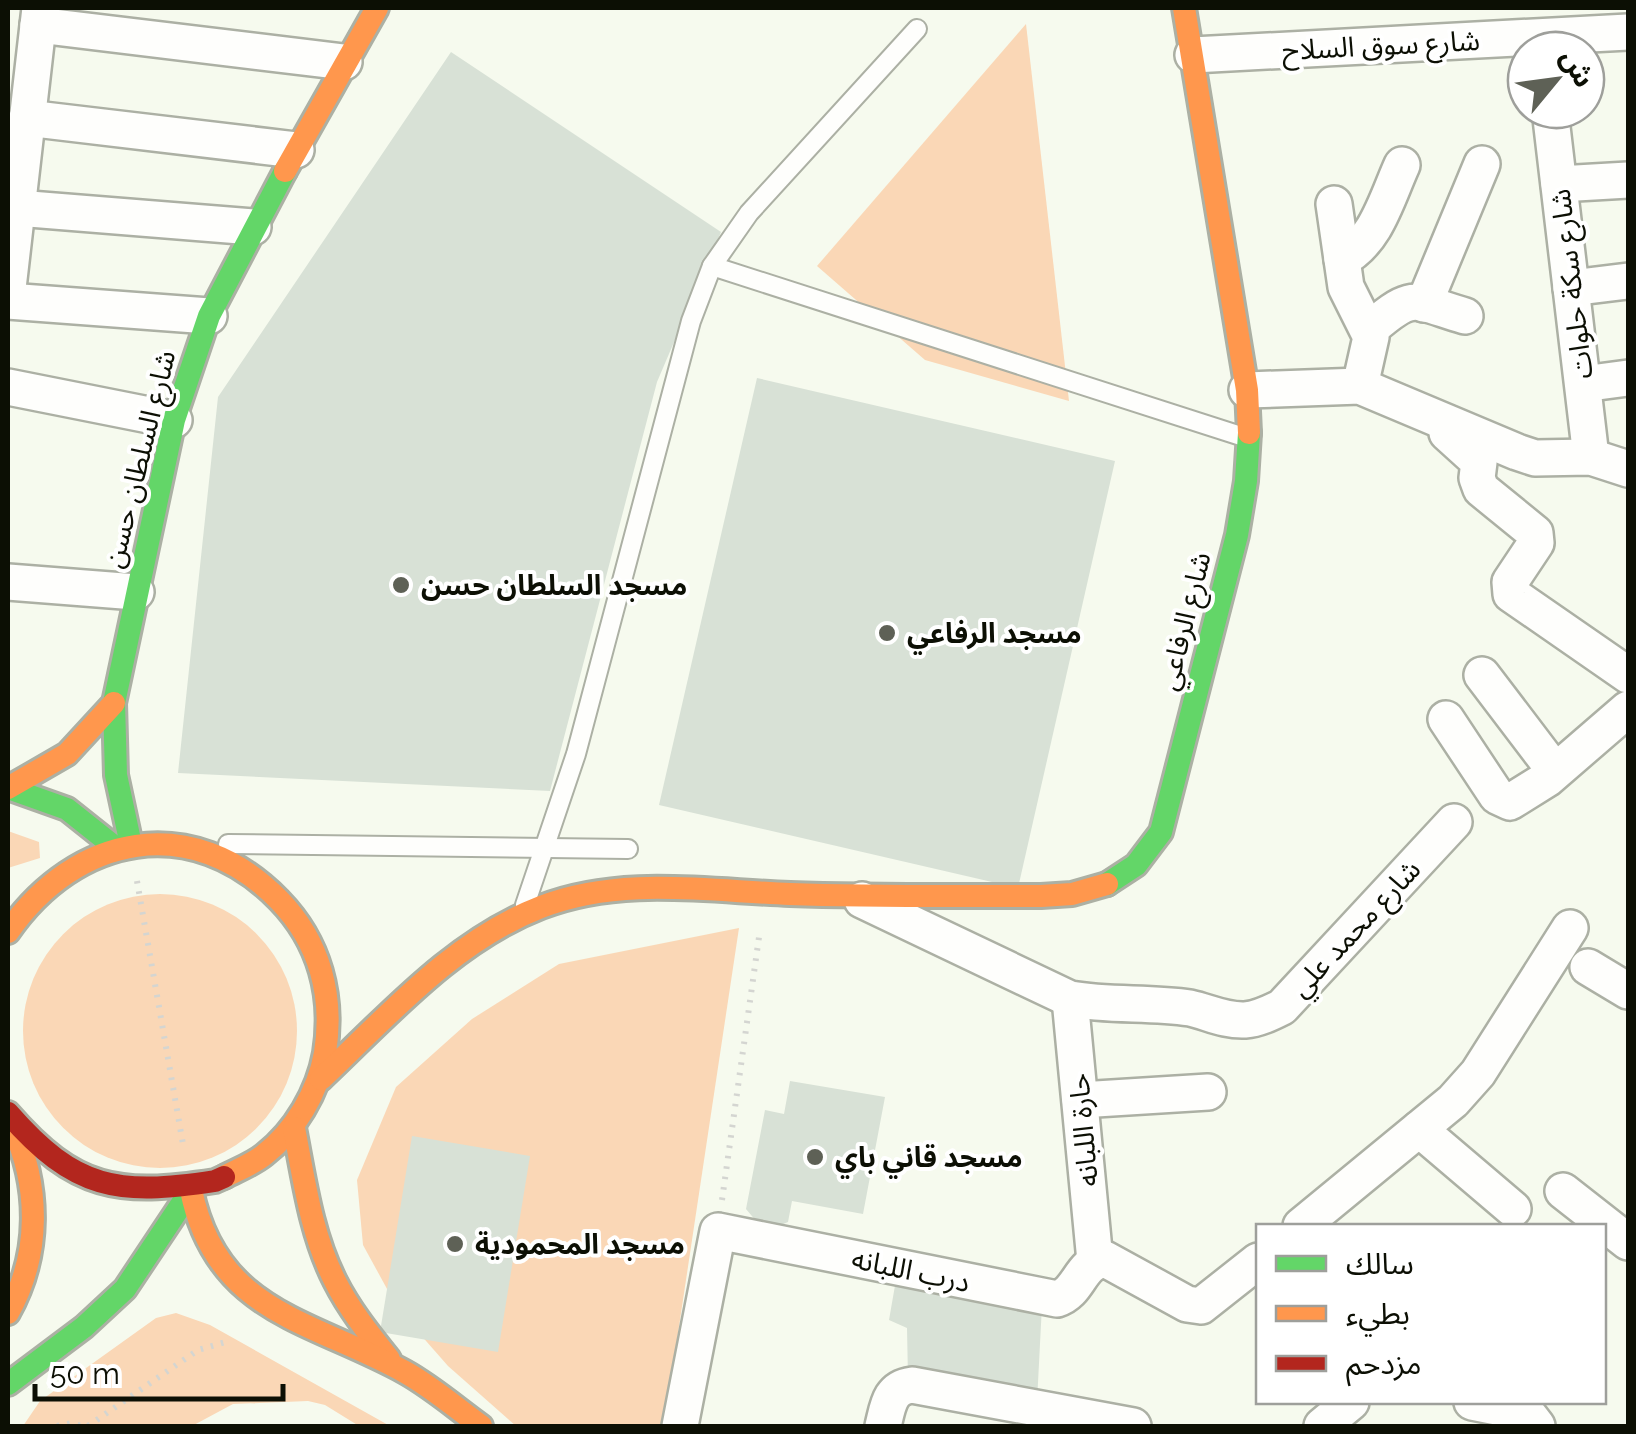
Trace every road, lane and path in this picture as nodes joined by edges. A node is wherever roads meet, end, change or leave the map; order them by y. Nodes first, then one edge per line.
1 (377, 8) edge
2 (1184, 8) edge
3 (39, 16) edge
4 (1619, 24) edge
5 (917, 29) dead end
6 (1595, 30) edge
7 (1506, 44) edge
8 (1193, 55) junction
9 (344, 62) junction
10 (27, 118) junction
11 (1552, 130) edge
12 (296, 150) junction
13 (1482, 164) dead end
14 (1402, 165) dead end
15 (1628, 180) edge
16 (1559, 184) junction
17 (1334, 204) dead end
18 (17, 208) junction
19 (253, 227) junction
20 (1342, 259) junction
21 (712, 266) junction
22 (1628, 281) edge
23 (8, 288) edge
24 (1571, 288) junction
25 (8, 301) edge
26 (1424, 304) junction
27 (209, 316) junction
28 (1465, 316) dead end
29 (1369, 330) junction
30 (1628, 378) edge
31 (1582, 384) junction
32 (1360, 386) junction
33 (8, 388) edge
34 (1247, 390) junction
35 (1424, 412) junction
36 (174, 420) junction
37 (1251, 440) junction
38 (1591, 457) junction
39 (1628, 469) edge
40 (8, 582) edge
41 (136, 592) junction
42 (1482, 675) dead end
43 (1628, 675) edge
44 (114, 703) junction
45 (1628, 709) edge
46 (1446, 719) dead end
47 (1556, 771) junction
48 (8, 788) edge
49 (1454, 822) dead end
50 (167, 844) junction
51 (546, 846) junction
52 (124, 847) junction
53 (628, 849) dead end
54 (765, 893) junction
55 (853, 895) junction
56 (521, 917) junction
57 (1570, 928) dead end
58 (8, 932) edge
59 (1588, 967) dead end
60 (1628, 990) edge
61 (1070, 998) junction
62 (321, 1078) junction
63 (1208, 1092) dead end
64 (1080, 1100) junction
65 (8, 1115) edge
66 (294, 1128) junction
67 (1419, 1129) junction
68 (190, 1190) junction
69 (1563, 1191) dead end
70 (1513, 1209) dead end
71 (1303, 1224) edge
72 (1605, 1224) edge
73 (1606, 1225) edge
74 (718, 1231) junction
75 (1628, 1242) edge
76 (1094, 1261) junction
77 (1256, 1263) edge
78 (8, 1313) edge
79 (229, 1341) dead end
80 (42, 1358) junction
81 (395, 1366) junction
82 (8, 1384) edge
83 (8, 1398) edge
84 (1349, 1404) edge
85 (1496, 1404) edge
86 (1036, 1418) edge
87 (58, 1426) edge
88 (84, 1426) edge
89 (481, 1426) edge
90 (680, 1426) edge
91 (883, 1426) edge
92 (1133, 1426) edge
93 (1322, 1426) edge
94 (1537, 1426) edge

1 - 9 main road, شارع السلطان حسن
2 - 8 main road, شارع الرفاعي
3 - 9 street
3 - 10 street
4 - 6 street, شارع سوق السلاح
5 - 21 lane
7 - 8 street, شارع سوق السلاح
8 - 34 main road, شارع الرفاعي
9 - 12 main road, شارع السلطان حسن
10 - 12 street
10 - 18 street
11 - 16 street, شارع سكة حلوات
12 - 19 main road, شارع السلطان حسن
13 - 26 street
14 - 20 street
15 - 16 street
16 - 24 street, شارع سكة حلوات
17 - 20 street
18 - 19 street
18 - 23 street
19 - 27 main road, شارع السلطان حسن
20 - 29 street
21 - 37 lane
21 - 51 lane
22 - 24 street
24 - 31 street, شارع سكة حلوات
25 - 27 street
26 - 28 street
26 - 29 street
27 - 36 main road, شارع السلطان حسن
29 - 32 street
30 - 31 street
31 - 38 street, شارع سكة حلوات
32 - 34 street
32 - 35 street
33 - 36 street
34 - 37 main road, شارع الرفاعي
35 - 38 street
35 - 43 street
36 - 41 main road, شارع السلطان حسن
37 - 55 main road, شارع الرفاعي
38 - 39 street
40 - 41 street
41 - 44 main road, شارع السلطان حسن
42 - 47 street
44 - 48 main road
44 - 52 main road, شارع السلطان حسن
45 - 47 street
46 - 47 street
48 - 52 main road
49 - 61 street, شارع محمد علي
50 - 51 lane
50 - 52 main road
50 - 62 main road
51 - 53 lane
51 - 56 lane
52 - 58 main road
52 - 68 path
54 - 55 main road, شارع الرفاعي
54 - 56 main road, شارع الرفاعي
54 - 74 path
55 - 61 street, شارع محمد علي
56 - 62 main road, شارع الرفاعي
57 - 67 street
59 - 60 street
61 - 64 street, حارة اللبانه
62 - 66 main road
63 - 64 street
64 - 76 street, حارة اللبانه
65 - 68 main road
65 - 78 main road
66 - 68 main road
66 - 81 main road
67 - 70 street
67 - 71 street
68 - 80 main road
68 - 81 main road
69 - 72 street
73 - 75 street
74 - 76 street, درب اللبانه
74 - 90 street
76 - 77 street
79 - 88 path
80 - 82 main road
80 - 83 lane
81 - 89 main road
84 - 93 street
85 - 94 street
86 - 91 street
86 - 92 street
87 - 88 path

